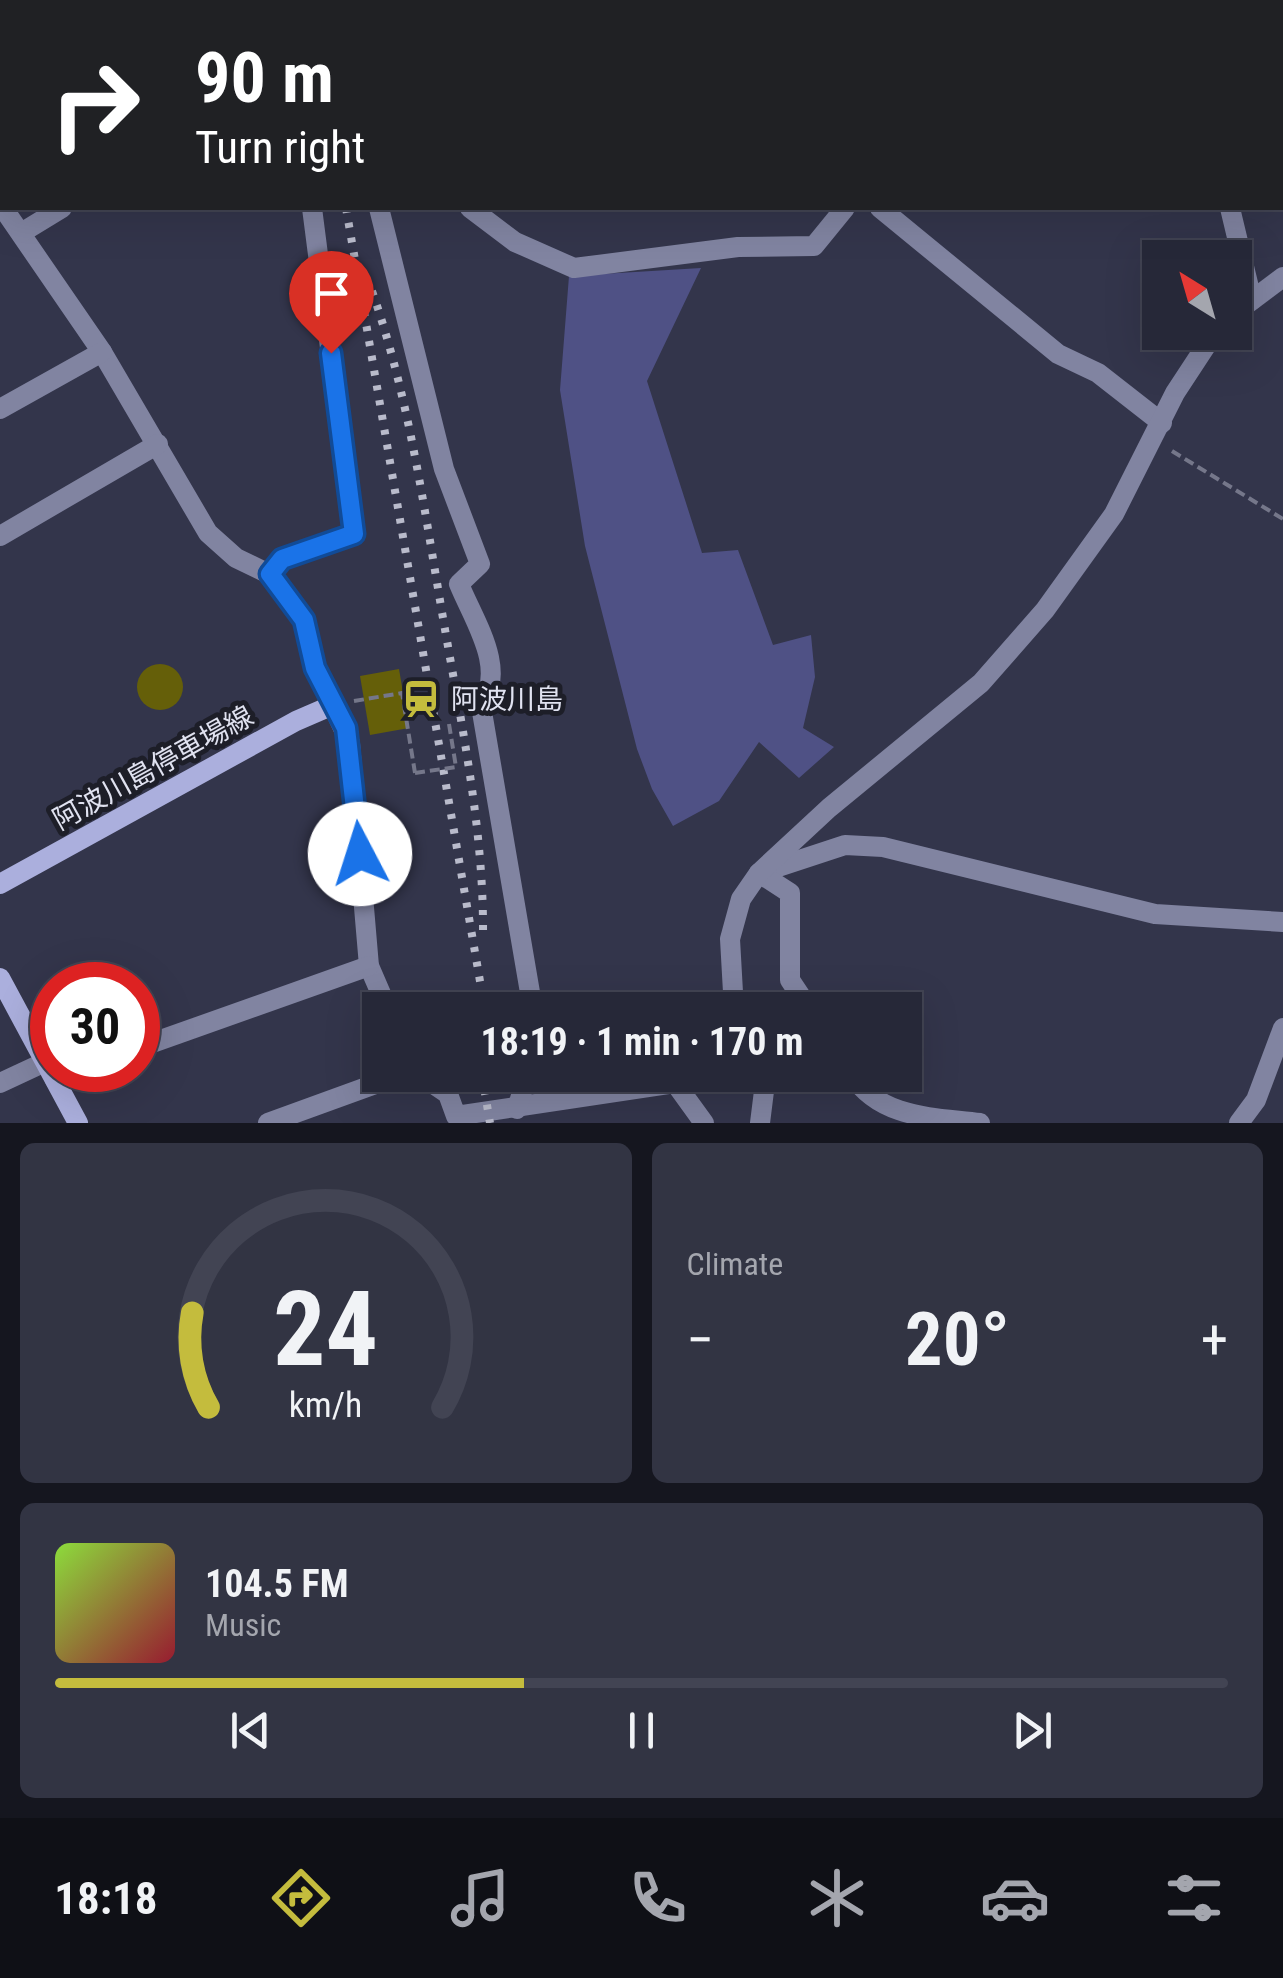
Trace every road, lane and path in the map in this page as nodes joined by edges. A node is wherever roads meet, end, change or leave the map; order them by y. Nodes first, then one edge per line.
1 (5, 210) edge
2 (59, 210) edge
3 (312, 210) edge
4 (379, 210) edge
5 (473, 210) edge
6 (843, 210) edge
7 (882, 210) edge
8 (1230, 210) edge
9 (21, 233) junction
10 (1235, 240) edge
11 (1283, 277) edge
12 (1252, 300) edge
13 (1204, 350) edge
14 (102, 352) junction
15 (0, 409) edge
16 (1158, 431) junction
17 (158, 444) junction
18 (1283, 519) edge
19 (0, 536) edge
20 (270, 574) junction
21 (334, 705) junction
22 (449, 724) dead end
23 (759, 873) junction
24 (0, 884) edge
25 (1283, 922) edge
26 (369, 966) junction
27 (0, 978) edge
28 (380, 992) edge
29 (530, 992) edge
30 (733, 992) edge
31 (798, 992) edge
32 (1283, 1028) edge
33 (30, 1034) edge
34 (160, 1040) edge
35 (30, 1076) edge
36 (0, 1084) edge
37 (362, 1089) edge
38 (61, 1092) edge
39 (445, 1092) edge
40 (522, 1092) edge
41 (610, 1092) edge
42 (688, 1092) edge
43 (764, 1092) edge
44 (866, 1092) edge
45 (517, 1109) junction
46 (457, 1120) edge
47 (78, 1123) edge
48 (268, 1123) edge
49 (704, 1123) edge
50 (760, 1123) edge
51 (980, 1123) edge
52 (1239, 1123) edge

1 - 9 street
2 - 9 street
3 - 20 street
4 - 29 street
5 - 6 street
7 - 16 street
8 - 10 street
9 - 14 street
11 - 12 street
13 - 16 street
14 - 15 street
14 - 17 street
16 - 18 path
16 - 23 street
17 - 19 street
17 - 20 street
20 - 21 street
21 - 22 path, bridge
21 - 24 main road, 阿波川島停車場線
21 - 26 street
23 - 25 street
23 - 30 street
23 - 31 street
26 - 28 street
26 - 34 street
27 - 33 main road
32 - 52 street
35 - 36 street
37 - 48 street
38 - 47 main road
39 - 46 street
40 - 45 street
41 - 45 street
42 - 49 street
43 - 50 street
44 - 51 street
45 - 46 street

